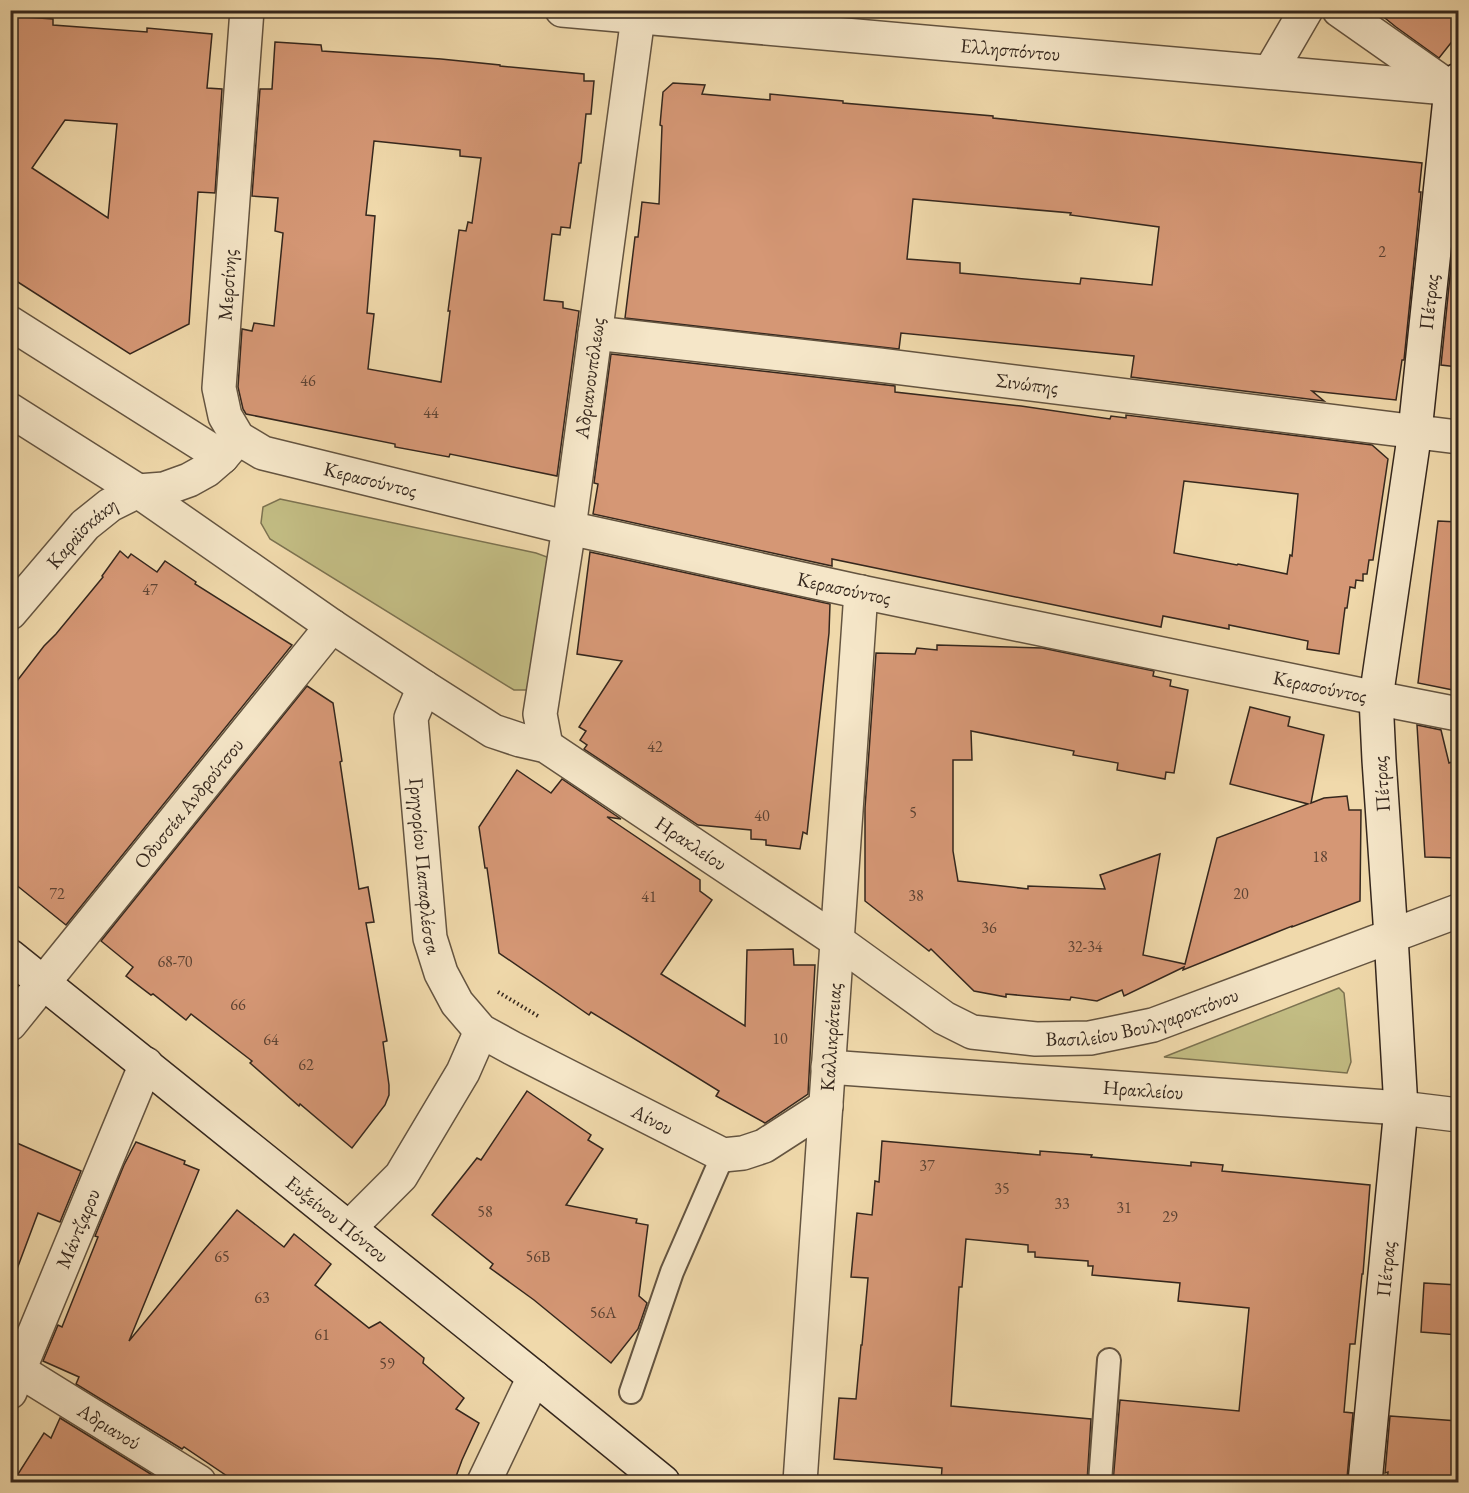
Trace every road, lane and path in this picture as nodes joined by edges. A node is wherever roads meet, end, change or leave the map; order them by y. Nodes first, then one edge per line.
1 (247, 10) edge
2 (562, 10) edge
3 (1306, 10) edge
4 (1339, 10) edge
5 (641, 14) edge
6 (1270, 72) junction
7 (1456, 86) edge
8 (10, 323) edge
9 (595, 333) junction
10 (10, 410) edge
11 (1415, 431) junction
12 (1458, 437) edge
13 (230, 448) junction
14 (138, 491) junction
15 (569, 528) junction
16 (861, 592) junction
17 (10, 613) edge
18 (332, 626) junction
19 (424, 687) junction
20 (1376, 699) junction
21 (1458, 714) edge
22 (546, 746) junction
23 (1458, 911) edge
24 (1391, 936) junction
25 (837, 940) junction
26 (10, 956) edge
27 (45, 983) junction
28 (489, 986) dead end
29 (546, 1022) dead end
30 (10, 1024) edge
31 (481, 1030) junction
32 (146, 1064) junction
33 (828, 1067) junction
34 (826, 1106) junction
35 (1401, 1108) junction
36 (1458, 1115) edge
37 (723, 1155) junction
38 (349, 1228) junction
39 (1109, 1360) dead end
40 (534, 1377) junction
41 (15, 1382) edge
42 (631, 1392) dead end
43 (200, 1482) edge
44 (484, 1482) edge
45 (663, 1482) edge
46 (800, 1482) edge
47 (1100, 1482) edge
48 (1365, 1482) edge

1 - 13 street, Μερσίνης
2 - 5 street, Ελλησπόντου
3 - 6 street
4 - 7 street
5 - 6 street, Ελλησπόντου
5 - 9 street, Αδριανουπόλεως
6 - 7 street, Ελλησπόντου
7 - 11 street, Πέτρας
8 - 13 street, Κερασούντος
9 - 11 street, Σινώπης
9 - 15 street, Αδριανουπόλεως
10 - 14 street
11 - 12 street, Σινώπης
11 - 20 street, Πέτρας
13 - 14 street
13 - 15 street, Κερασούντος
14 - 17 street, Καραϊσκάκη
14 - 18 street
15 - 16 street, Κερασούντος
15 - 22 street, Αδριανουπόλεως
16 - 20 street, Κερασούντος
16 - 25 street, Καλλικράτειας
18 - 19 street
18 - 27 street, Οδυσσέα Ανδρούτσου
19 - 22 street
19 - 31 street, Γρηγορίου Παπαφλέσσα
20 - 21 street, Κερασούντος
20 - 24 street, Πέτρας
22 - 25 street, Ηρακλείου
23 - 24 street, Βασιλείου Βουλγαροκτόνου
24 - 25 street, Βασιλείου Βουλγαροκτόνου
24 - 35 street, Πέτρας
25 - 33 street, Καλλικράτειας
26 - 27 street, Ευξείνου Πόντου
27 - 30 street, Οδυσσέα Ανδρούτσου
27 - 32 street, Ευξείνου Πόντου
28 - 29 path
31 - 37 street, Αίνου
31 - 38 street
32 - 38 street, Ευξείνου Πόντου
32 - 41 street, Μάντζαρου
33 - 34 street, Καλλικράτειας
33 - 35 street, Ηρακλείου
34 - 37 street
34 - 46 street, Καλλικράτειας
35 - 36 street, Ηρακλείου
35 - 48 street, Πέτρας
37 - 42 lane
38 - 40 street, Ευξείνου Πόντου
39 - 47 lane
40 - 44 street
40 - 45 street, Ευξείνου Πόντου
41 - 43 street, Αδριανού

